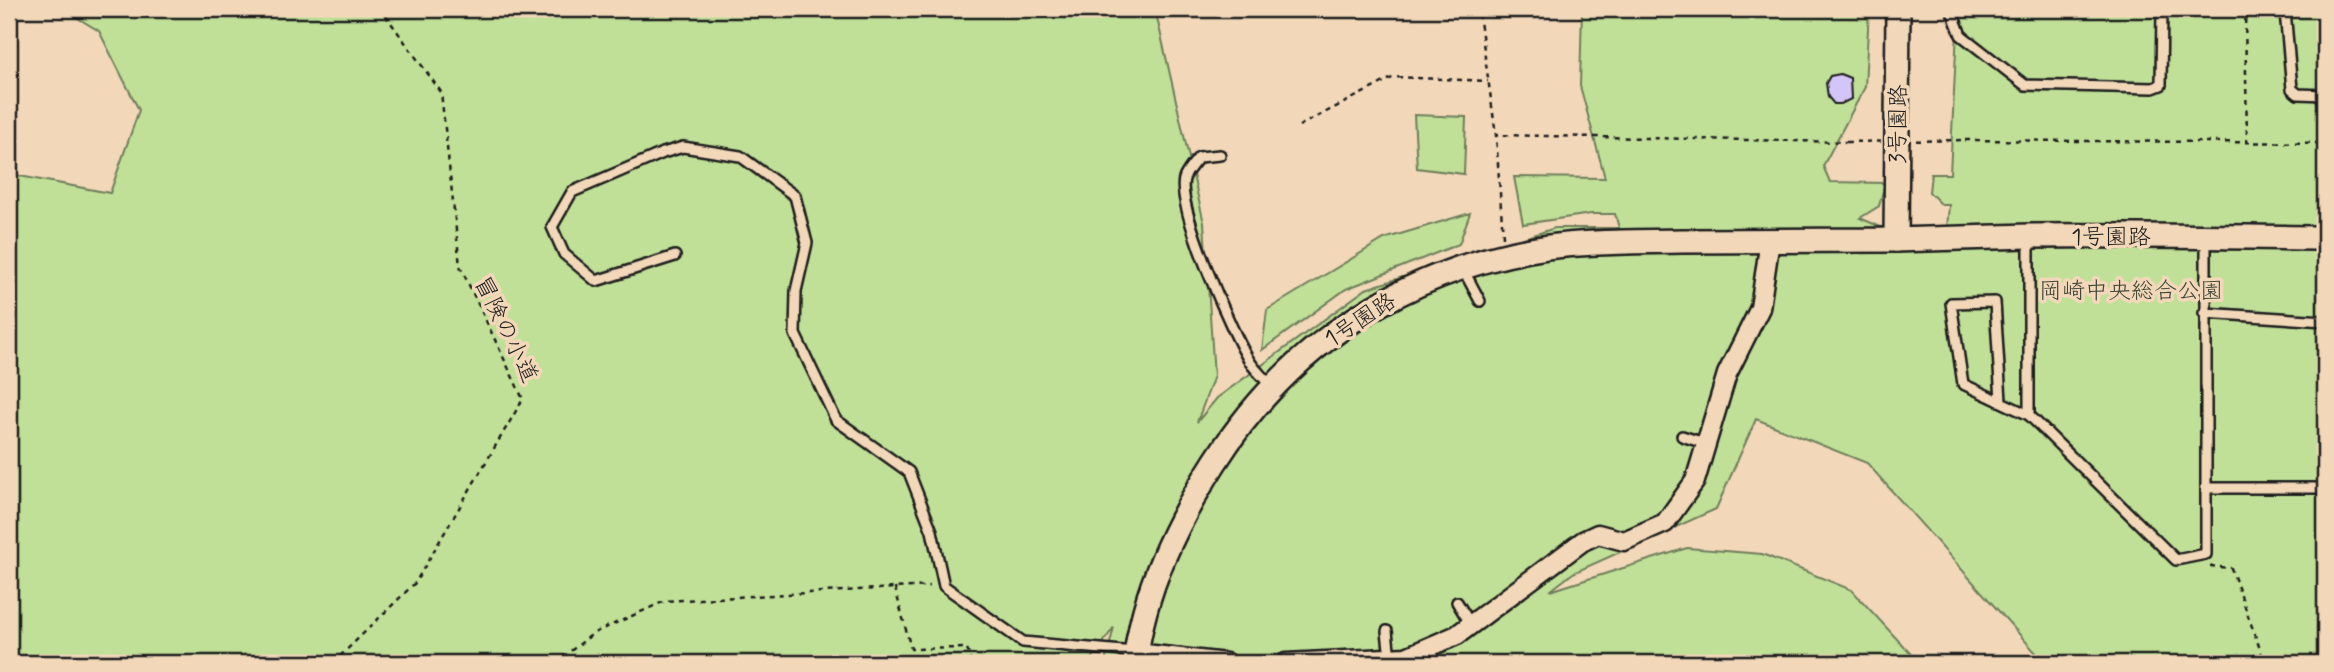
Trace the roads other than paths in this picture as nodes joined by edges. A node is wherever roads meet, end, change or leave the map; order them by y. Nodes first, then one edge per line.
1 (1898, 9) edge
2 (1951, 9) edge
3 (2162, 9) edge
4 (2266, 9) edge
5 (2289, 10) edge
6 (2325, 95) edge
7 (1220, 155) dead end
8 (2029, 236) junction
9 (2206, 237) junction
10 (2325, 238) edge
11 (1770, 240) junction
12 (1896, 240) junction
13 (675, 256) dead end
14 (1462, 268) junction
15 (1480, 301) dead end
16 (2204, 313) junction
17 (2325, 321) edge
18 (1272, 387) junction
19 (2001, 401) junction
20 (2029, 415) junction
21 (1682, 436) dead end
22 (1707, 443) junction
23 (2206, 488) junction
24 (2325, 488) edge
25 (1457, 602) dead end
26 (1471, 625) junction
27 (1387, 631) dead end
28 (1135, 658) edge
29 (1390, 658) junction
30 (1226, 663) edge
31 (1286, 663) edge

1 - 12 street, 3号園路
2 - 3 lane
4 - 5 lane
5 - 6 lane
7 - 18 lane
8 - 9 street, 1号園路
8 - 12 street, 1号園路
8 - 20 lane
9 - 10 street, 1号園路
9 - 16 lane
11 - 12 street, 1号園路
11 - 14 street, 1号園路
11 - 22 street
13 - 28 lane
14 - 15 lane
14 - 18 street, 1号園路
16 - 17 lane
16 - 23 lane
18 - 28 street, 1号園路
19 - 19 lane
19 - 20 lane
20 - 23 lane
21 - 22 lane
22 - 26 street
23 - 24 lane
25 - 26 lane
26 - 29 street
27 - 29 lane
28 - 30 street
29 - 31 street

